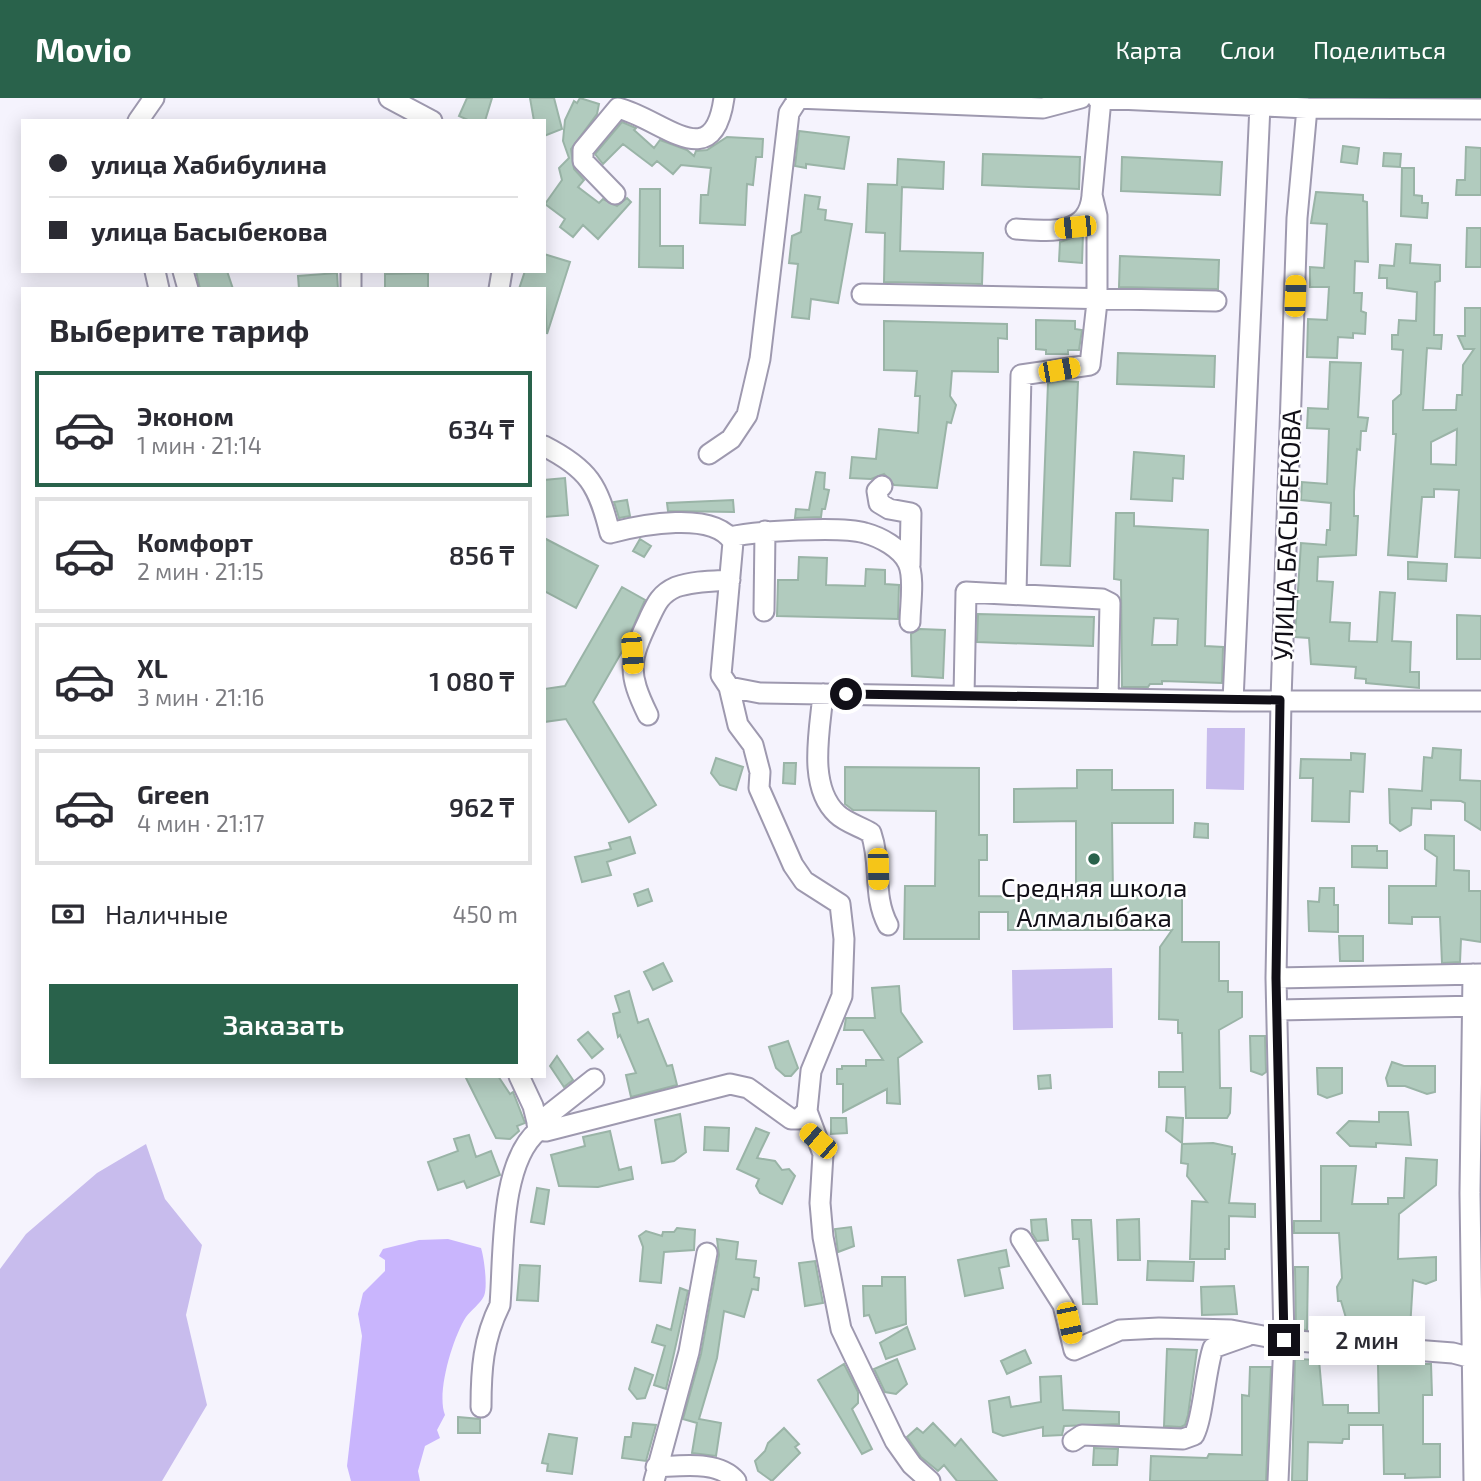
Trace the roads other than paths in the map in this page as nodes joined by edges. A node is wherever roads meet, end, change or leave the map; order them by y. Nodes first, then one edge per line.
1 (154, 98) edge
2 (389, 98) edge
3 (724, 98) edge
4 (1081, 98) edge
5 (1099, 98) edge
6 (797, 99) edge
7 (1124, 99) edge
8 (1260, 105) junction
9 (1307, 108) junction
10 (1481, 109) edge
11 (139, 119) edge
12 (428, 119) edge
13 (615, 194) dead end
14 (1092, 195) junction
15 (1081, 222) junction
16 (1016, 229) dead end
17 (1097, 242) junction
18 (862, 294) dead end
19 (1097, 299) junction
20 (1216, 301) dead end
21 (546, 447) edge
22 (709, 454) dead end
23 (882, 486) dead end
24 (765, 531) junction
25 (730, 537) junction
26 (910, 565) junction
27 (730, 580) junction
28 (1016, 594) junction
29 (764, 611) dead end
30 (910, 622) dead end
31 (729, 687) junction
32 (823, 694) junction
33 (964, 696) junction
34 (1108, 698) junction
35 (1280, 700) junction
36 (1233, 701) junction
37 (1481, 701) edge
38 (648, 715) dead end
39 (888, 925) dead end
40 (1477, 974) edge
41 (1364, 977) junction
42 (1276, 978) junction
43 (1477, 1007) edge
44 (1364, 1008) junction
45 (1277, 1010) junction
46 (520, 1078) edge
47 (594, 1079) dead end
48 (799, 1115) junction
49 (538, 1127) junction
50 (1021, 1240) dead end
51 (707, 1253) dead end
52 (1255, 1336) junction
53 (1284, 1340) junction
54 (1472, 1358) junction
55 (481, 1407) dead end
56 (1073, 1440) dead end
57 (655, 1474) edge
58 (736, 1481) edge
59 (930, 1481) edge
60 (1278, 1481) edge
61 (1474, 1481) edge

1 - 11 street
2 - 12 street
3 - 13 street
4 - 6 street
5 - 7 street
5 - 14 street
6 - 22 street
7 - 8 street
8 - 9 street
8 - 36 street, УЛИЦА БАСЫБЕКОВА
9 - 10 street
9 - 35 street, УЛИЦА БАСЫБЕКОВА
14 - 15 street
14 - 17 street
15 - 16 street
15 - 17 street
17 - 19 street
18 - 19 street
19 - 20 street
19 - 28 street
21 - 25 street
23 - 26 street
24 - 25 street
24 - 26 street
24 - 29 street
25 - 27 street
26 - 30 street
27 - 31 street
27 - 38 street
28 - 33 street
28 - 34 street
31 - 32 street
31 - 48 street
32 - 33 street
32 - 39 street
33 - 34 street
34 - 36 street
35 - 36 street
35 - 37 street
35 - 42 street, УЛИЦА БАСЫБЕКОВА
40 - 41 street
40 - 43 street
41 - 42 street
41 - 44 street
42 - 45 street, УЛИЦА БАСЫБЕКОВА
43 - 44 street
43 - 54 street
44 - 45 street
45 - 53 street, УЛИЦА БАСЫБЕКОВА
46 - 49 street
47 - 49 street
48 - 49 street
48 - 59 street
49 - 55 street
50 - 52 street
51 - 57 street
52 - 53 street
52 - 56 street
53 - 54 street
53 - 60 street, УЛИЦА БАСЫБЕКОВА
54 - 61 street
57 - 58 street

